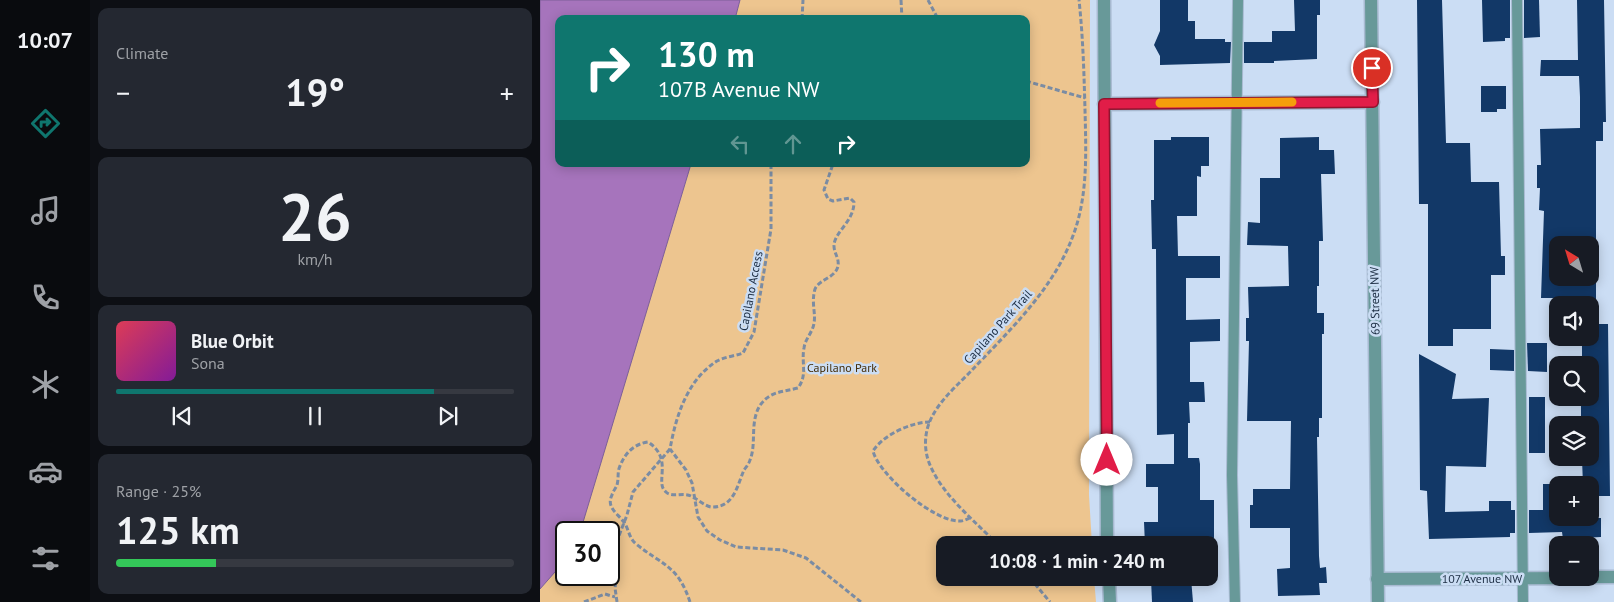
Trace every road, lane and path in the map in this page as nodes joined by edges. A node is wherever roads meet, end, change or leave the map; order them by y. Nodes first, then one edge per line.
1 (803, 0) edge
2 (901, 0) edge
3 (928, 0) edge
4 (1079, 0) edge
5 (1104, 0) edge
6 (1238, 0) edge
7 (1372, 0) edge
8 (1517, 0) edge
9 (802, 15) edge
10 (902, 15) edge
11 (936, 15) edge
12 (1030, 82) edge
13 (1085, 98) junction
14 (1237, 102) junction
15 (1373, 102) junction
16 (1104, 104) junction
17 (771, 167) edge
18 (832, 167) edge
19 (930, 422) junction
20 (670, 449) junction
21 (661, 459) junction
22 (694, 498) junction
23 (972, 517) junction
24 (624, 522) junction
25 (990, 536) edge
26 (1108, 536) edge
27 (1614, 577) edge
28 (1522, 578) junction
29 (1549, 578) edge
30 (1599, 578) edge
31 (1377, 579) junction
32 (1037, 586) edge
33 (1109, 586) edge
34 (615, 597) junction
35 (584, 602) edge
36 (617, 602) edge
37 (690, 602) edge
38 (861, 602) edge
39 (1050, 602) edge
40 (1110, 602) edge
41 (1235, 602) edge
42 (1378, 602) edge
43 (1523, 602) edge

1 - 9 path
2 - 10 path
3 - 11 path
4 - 13 path, Capilano Park Trail
5 - 16 street
6 - 14 lane
7 - 15 street, 69 Street NW
8 - 28 lane
12 - 13 path
13 - 19 path, Capilano Park Trail
14 - 15 street
14 - 16 street
14 - 41 lane
15 - 31 street, 69 Street NW
16 - 26 street
17 - 20 path, Capilano Access
18 - 22 path
19 - 23 path, Capilano Park Trail
19 - 23 path
20 - 21 path
20 - 22 path
21 - 22 path
21 - 24 path
21 - 24 path
22 - 38 path
23 - 25 path, Capilano Park Trail
24 - 34 path
24 - 37 path
27 - 30 street, 107 Avenue NW
28 - 29 street, 107 Avenue NW
28 - 31 street, 107 Avenue NW
28 - 43 lane
31 - 42 street, 69 Street NW
32 - 39 path
33 - 40 street
34 - 35 path
34 - 36 path

